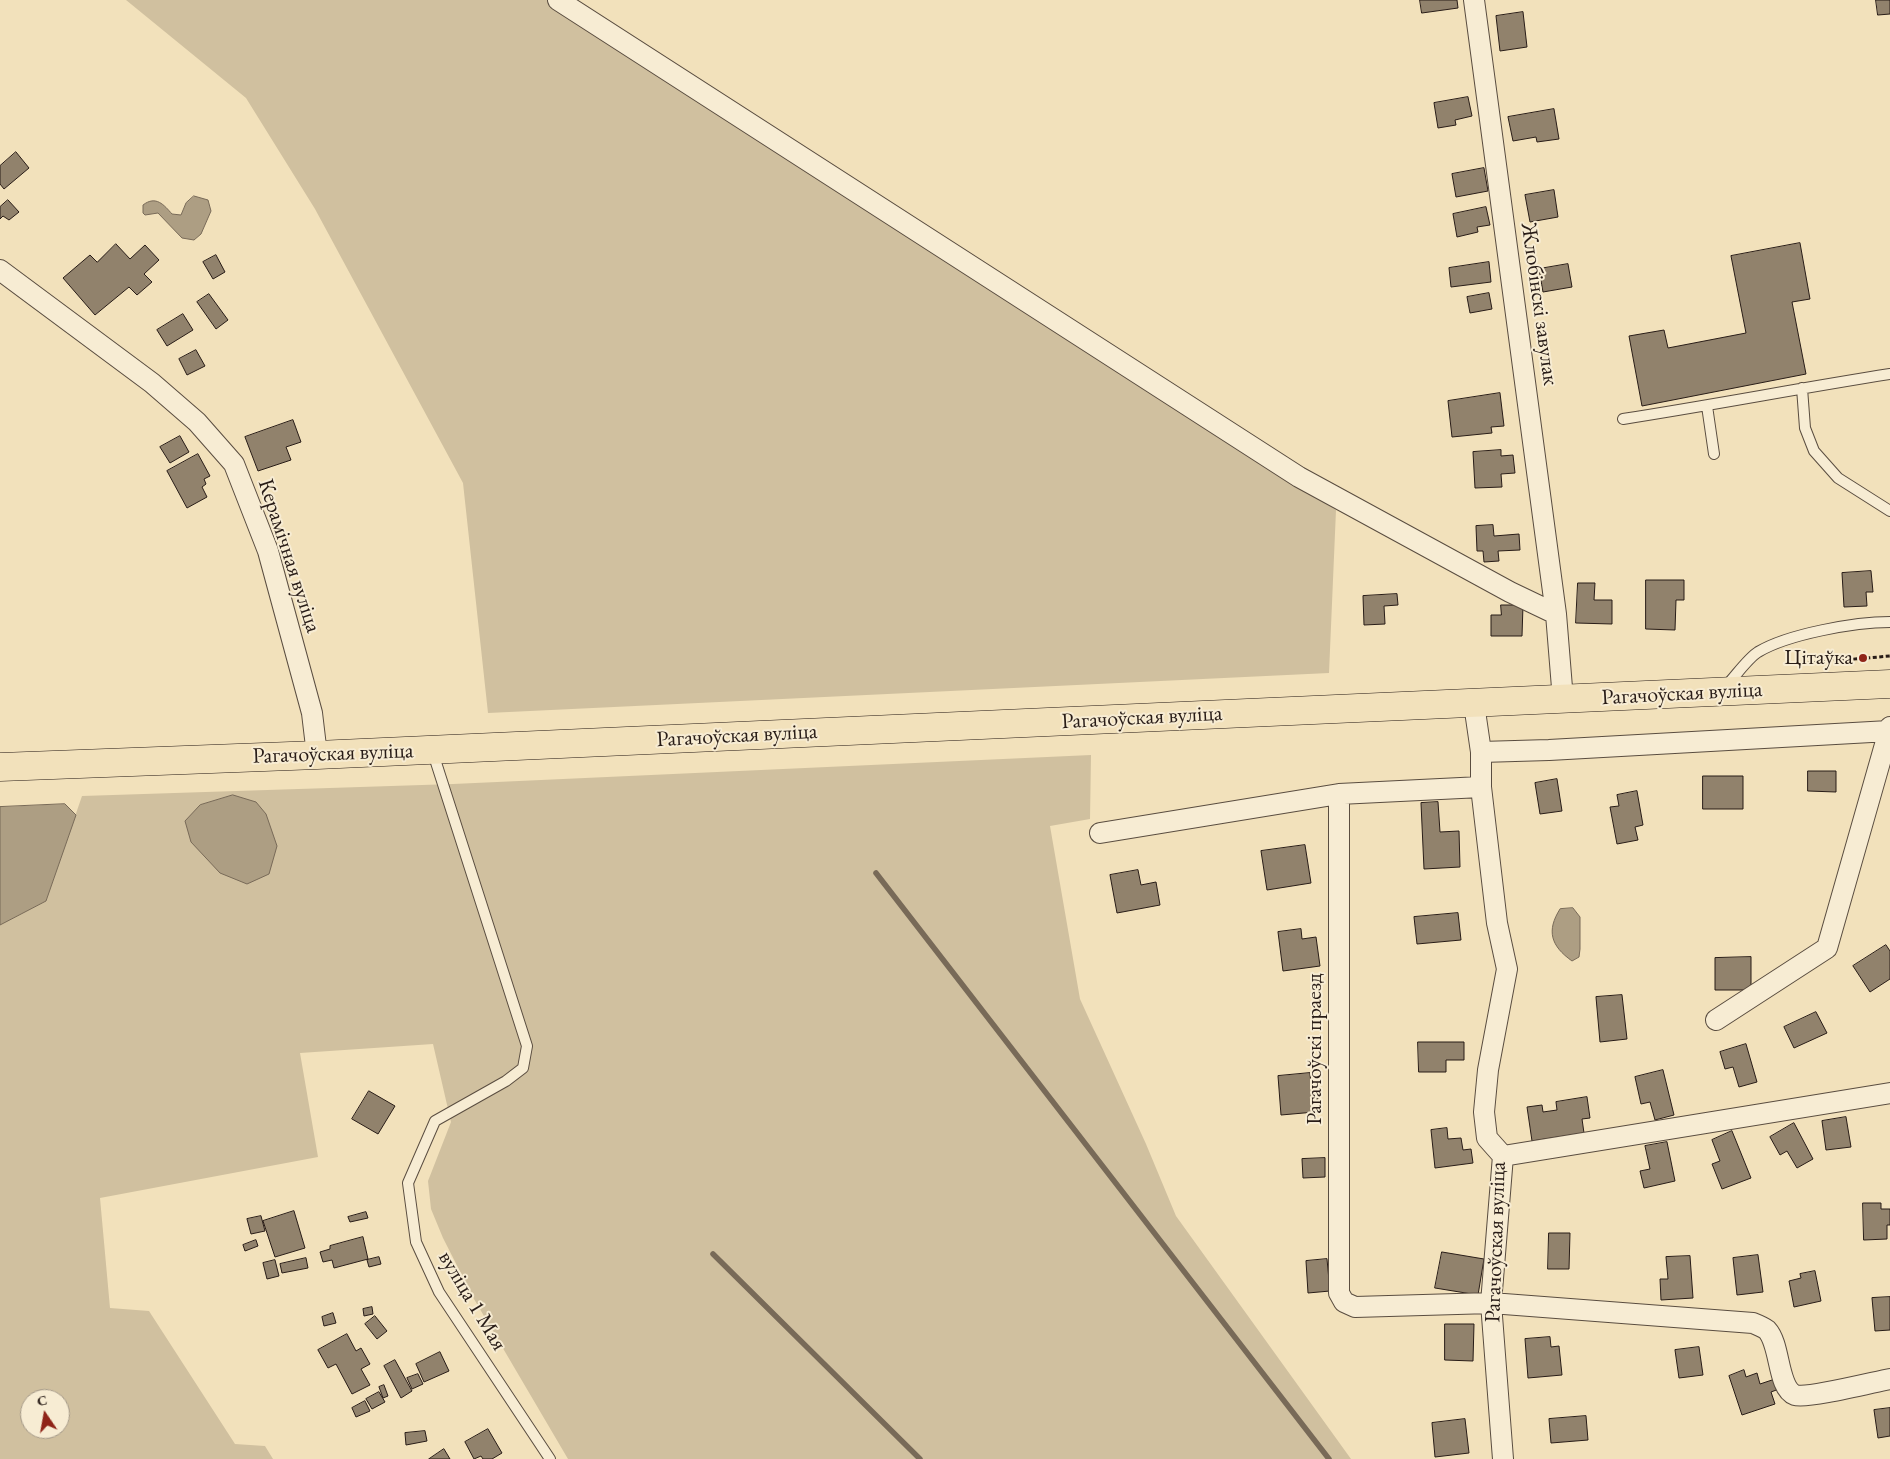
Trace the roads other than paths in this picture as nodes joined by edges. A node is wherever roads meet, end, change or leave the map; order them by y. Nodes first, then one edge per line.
1 (558, 0) edge
2 (1474, 0) edge
3 (0, 270) edge
4 (1890, 374) edge
5 (1802, 388) junction
6 (1707, 406) junction
7 (1623, 419) dead end
8 (1714, 454) dead end
9 (1890, 511) edge
10 (1556, 614) junction
11 (1890, 622) edge
12 (1890, 684) edge
13 (1720, 692) junction
14 (1563, 700) junction
15 (1474, 704) junction
16 (1889, 729) edge
17 (432, 750) junction
18 (1480, 752) junction
19 (317, 755) junction
20 (0, 767) edge
21 (1481, 787) junction
22 (1339, 794) junction
23 (1100, 833) dead end
24 (1716, 1020) dead end
25 (1890, 1093) edge
26 (1503, 1156) junction
27 (1491, 1303) junction
28 (1890, 1379) edge
29 (550, 1459) edge
30 (1503, 1459) edge

1 - 10 street
2 - 10 street, Жлобінскі завулак
3 - 19 street, Керамічная вуліца
4 - 5 lane
5 - 6 lane
5 - 9 lane
6 - 7 lane
6 - 8 lane
10 - 14 street, Жлобінскі завулак
11 - 13 lane
12 - 13 main road, Рагачоўская вуліца
13 - 14 main road, Рагачоўская вуліца
14 - 15 main road, Рагачоўская вуліца
15 - 17 main road, Рагачоўская вуліца
15 - 18 street, Рагачоўская вуліца
16 - 18 street
16 - 24 street
17 - 19 main road, Рагачоўская вуліца
17 - 29 lane, вуліца 1 Мая
18 - 21 street, Рагачоўская вуліца
19 - 20 main road, Рагачоўская вуліца
21 - 22 street
21 - 26 street, Рагачоўская вуліца
22 - 23 street
22 - 27 street, Рагачоўскі праезд
25 - 26 street
26 - 27 street, Рагачоўская вуліца
27 - 28 street
27 - 30 street, Рагачоўская вуліца

